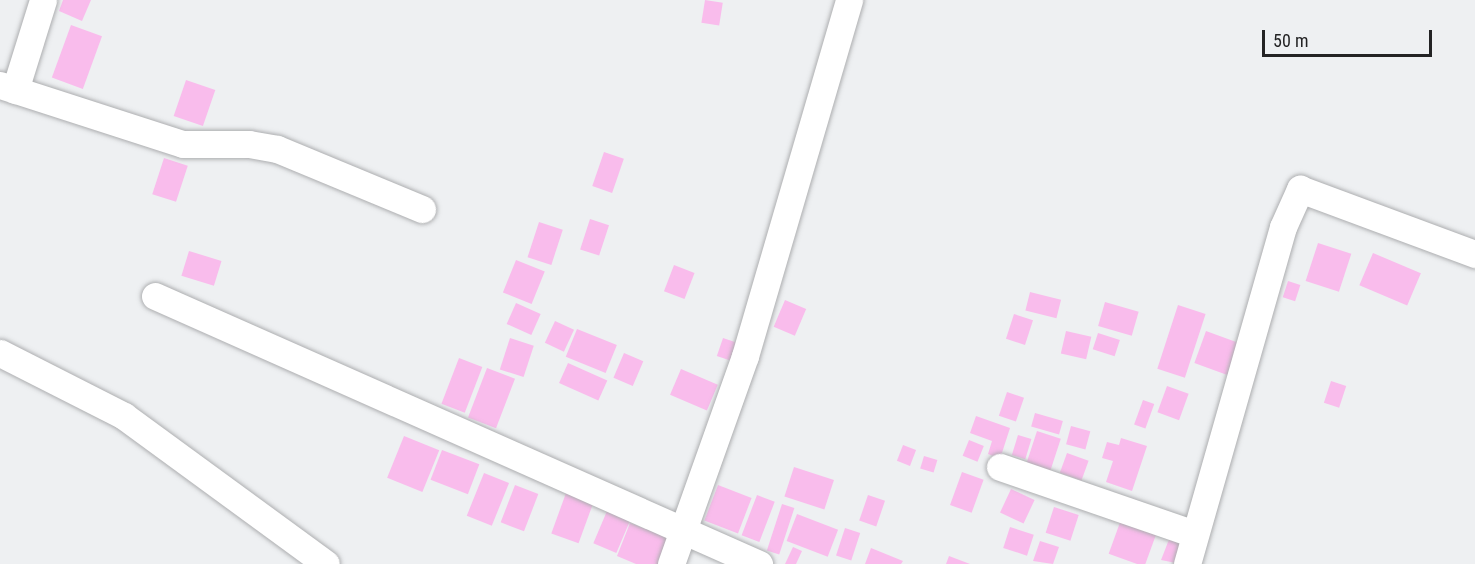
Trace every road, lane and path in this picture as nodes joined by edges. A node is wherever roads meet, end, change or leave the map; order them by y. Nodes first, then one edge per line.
1 (43, 0) edge
2 (849, 0) edge
3 (7, 88) edge
4 (422, 209) dead end
5 (1475, 254) edge
6 (155, 296) dead end
7 (0, 353) edge
8 (1000, 467) dead end
9 (685, 529) junction
10 (1195, 534) junction
11 (319, 562) edge
12 (671, 564) edge
13 (759, 564) edge
14 (1187, 564) edge

1 - 3 street
2 - 9 street
3 - 4 street
5 - 10 street
6 - 9 street
7 - 11 street
8 - 10 street
9 - 12 street
9 - 13 street
10 - 14 street

